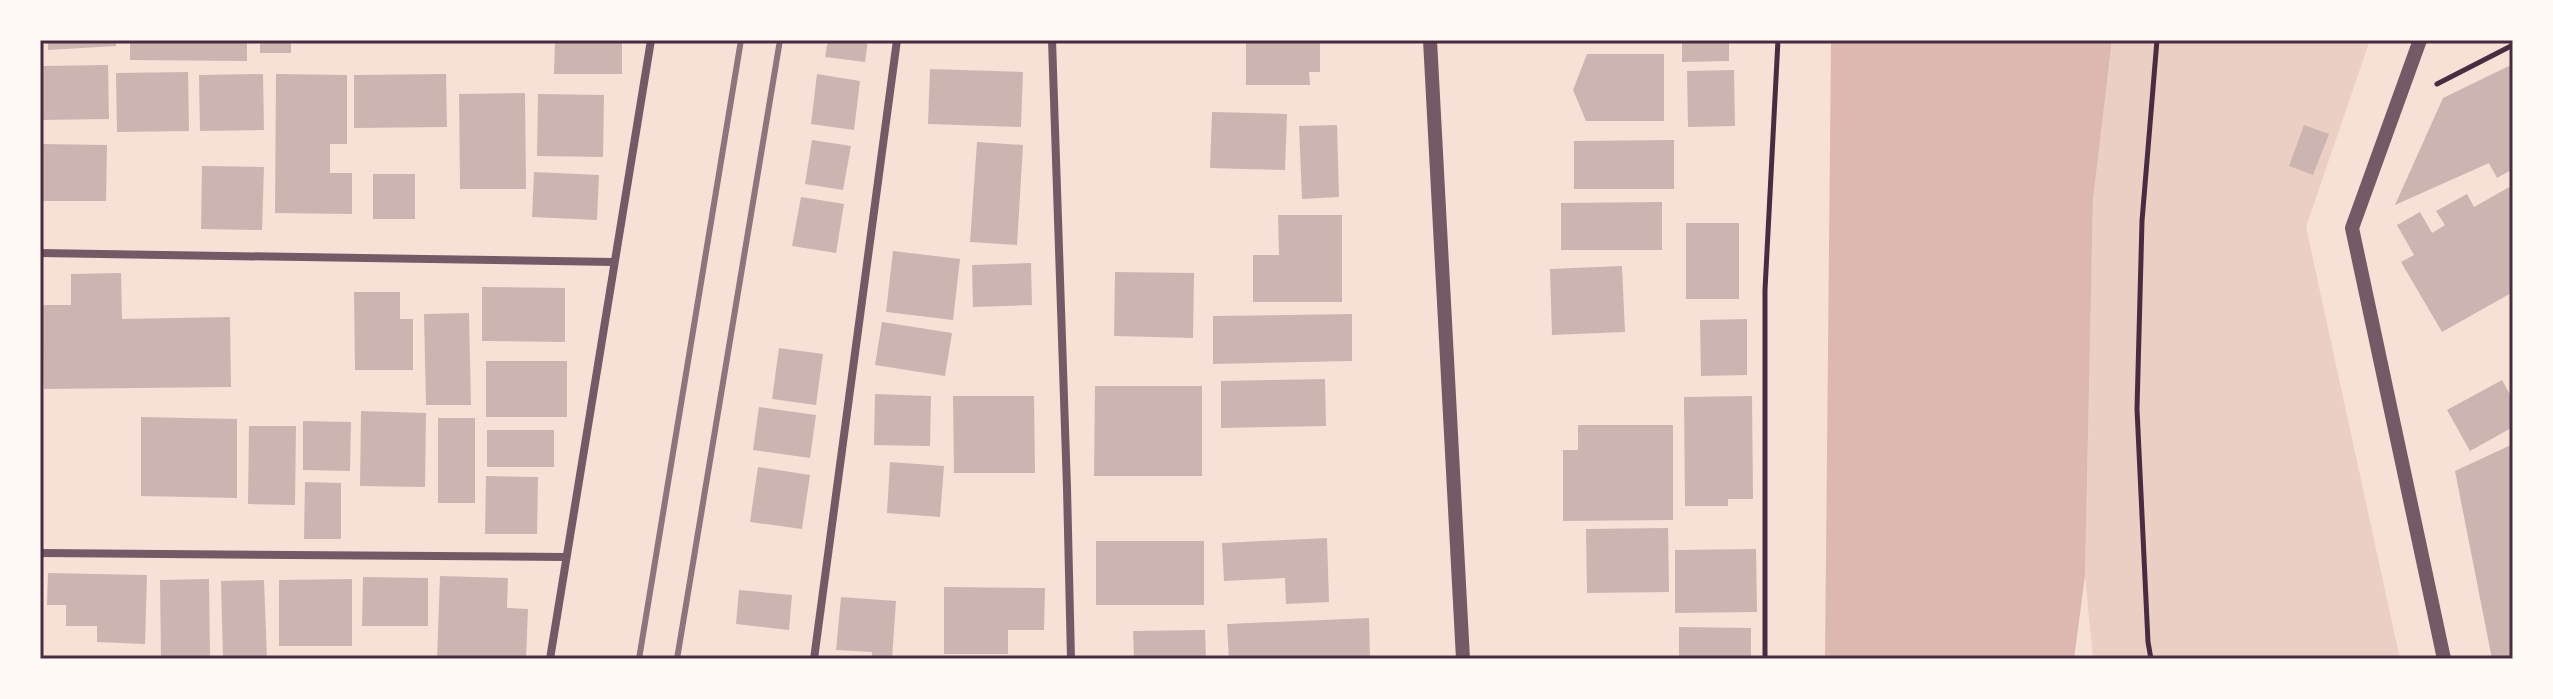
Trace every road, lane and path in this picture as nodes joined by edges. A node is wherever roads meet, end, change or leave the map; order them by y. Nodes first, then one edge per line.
1 (651, 40) edge
2 (897, 40) edge
3 (1052, 40) edge
4 (1430, 40) edge
5 (1778, 40) edge
6 (2157, 40) edge
7 (2420, 40) edge
8 (2513, 45) edge
9 (2436, 85) dead end
10 (40, 253) edge
11 (614, 262) junction
12 (40, 553) edge
13 (565, 557) junction
14 (550, 659) edge
15 (814, 659) edge
16 (1071, 659) edge
17 (1463, 659) edge
18 (1765, 659) edge
19 (2151, 659) edge
20 (2444, 659) edge

1 - 11 street
2 - 15 street
3 - 16 street
4 - 17 street
5 - 18 path
6 - 19 path
7 - 20 street
8 - 9 path
10 - 11 street
11 - 13 street
12 - 13 street
13 - 14 street

